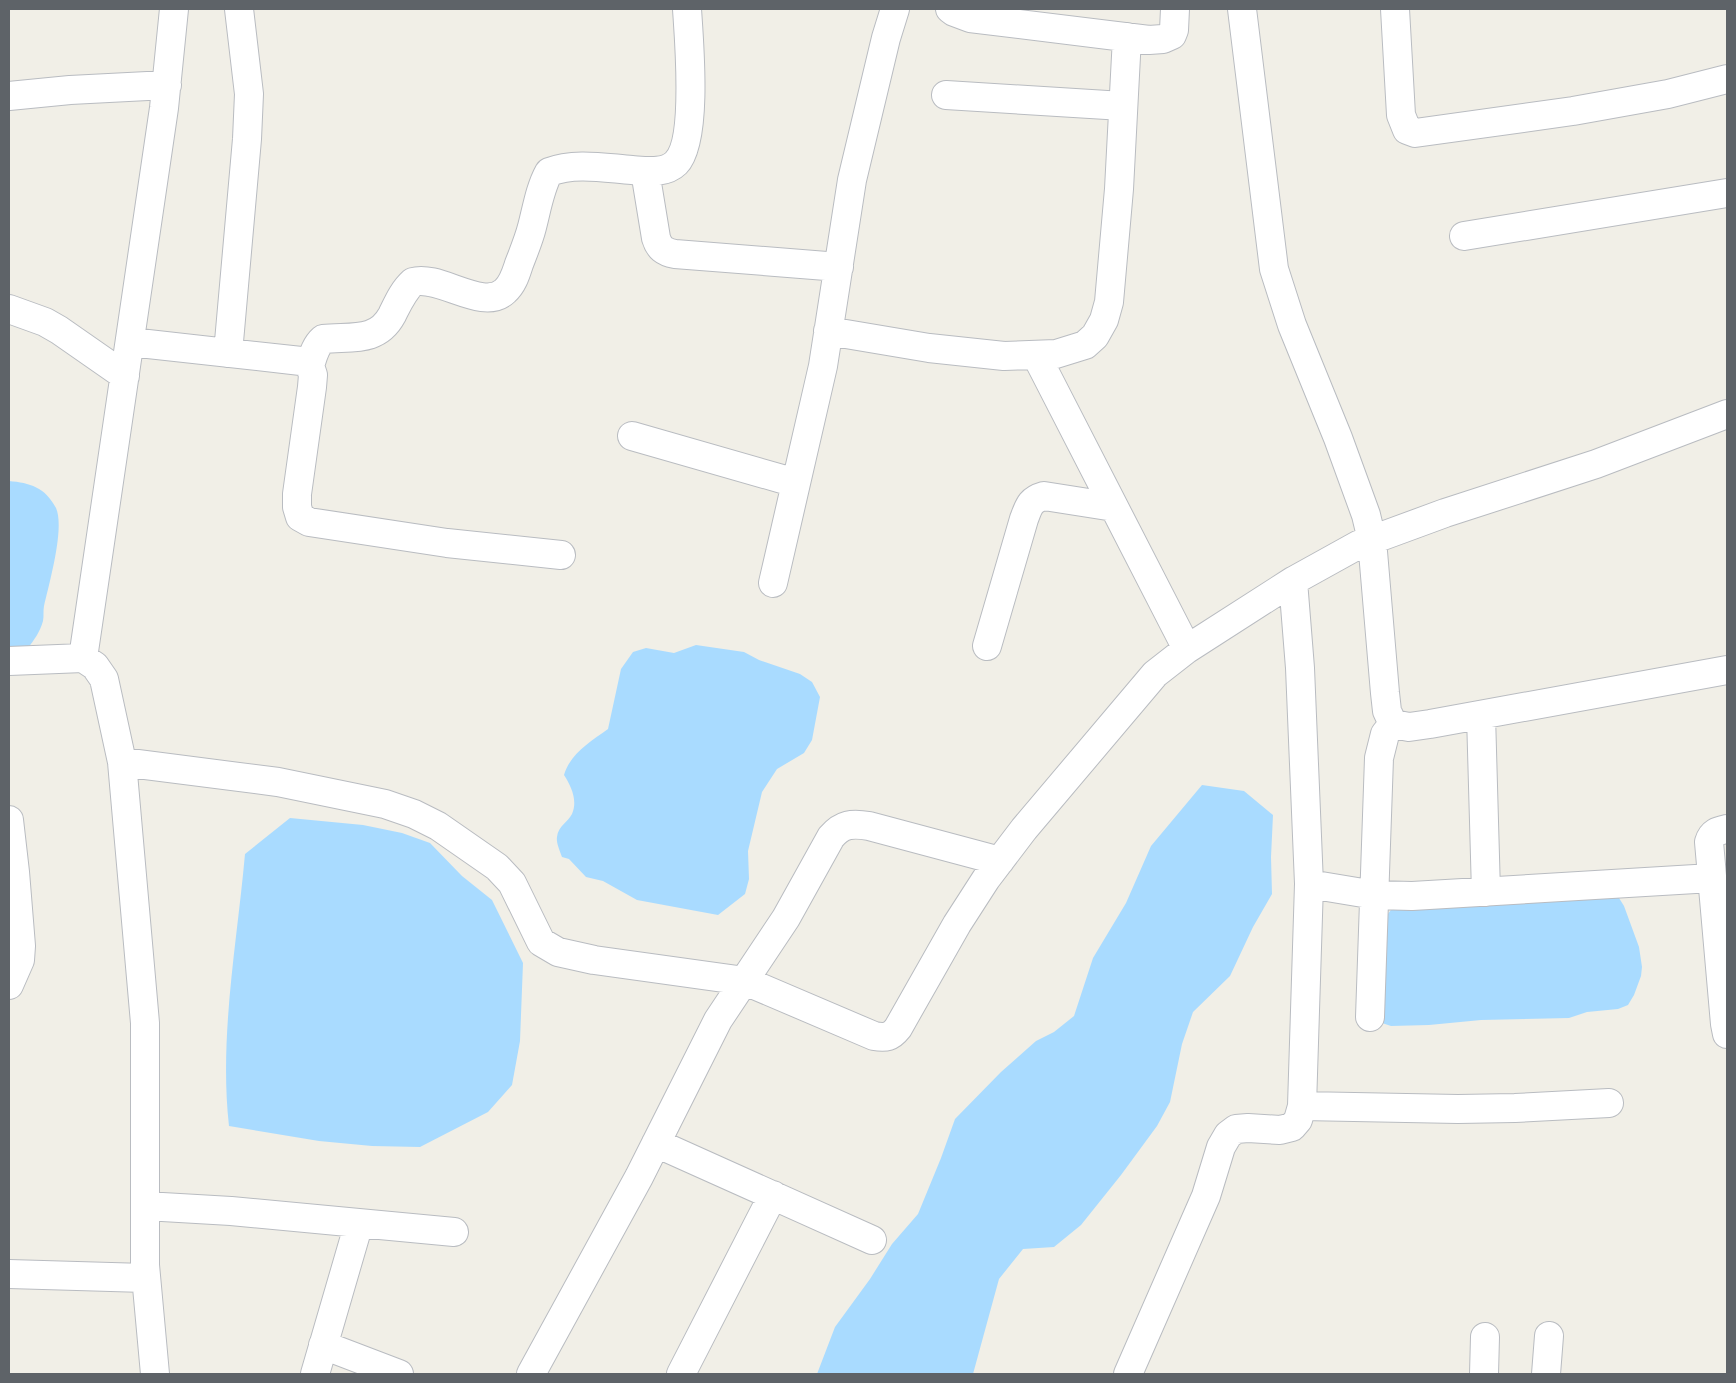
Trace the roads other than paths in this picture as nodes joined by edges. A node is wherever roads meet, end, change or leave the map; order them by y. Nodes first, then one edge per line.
1 (174, 9) edge
2 (239, 9) edge
3 (687, 9) edge
4 (895, 9) edge
5 (950, 9) edge
6 (1175, 9) edge
7 (1242, 9) edge
8 (1395, 9) edge
9 (1127, 37) junction
10 (1727, 79) edge
11 (166, 85) junction
12 (946, 95) dead end
13 (9, 96) edge
14 (1124, 106) junction
15 (645, 171) junction
16 (1727, 193) edge
17 (1464, 236) dead end
18 (839, 267) junction
19 (9, 309) edge
20 (828, 331) junction
21 (130, 342) junction
22 (228, 353) junction
23 (1036, 355) junction
24 (310, 366) junction
25 (125, 376) junction
26 (1727, 414) edge
27 (632, 436) dead end
28 (796, 483) junction
29 (1114, 507) junction
30 (1372, 540) junction
31 (561, 555) dead end
32 (1293, 581) junction
33 (773, 583) dead end
34 (987, 646) dead end
35 (1187, 649) junction
36 (83, 658) junction
37 (9, 661) edge
38 (1727, 670) edge
39 (1480, 715) junction
40 (1393, 724) junction
41 (122, 762) junction
42 (9, 820) edge
43 (1727, 829) edge
44 (1000, 861) junction
45 (1712, 878) junction
46 (1309, 884) junction
47 (1486, 892) junction
48 (1375, 895) junction
49 (745, 981) junction
50 (9, 985) edge
51 (1370, 1017) dead end
52 (1727, 1034) edge
53 (1609, 1103) dead end
54 (1302, 1106) junction
55 (656, 1143) junction
56 (773, 1195) junction
57 (145, 1206) junction
58 (359, 1223) junction
59 (454, 1232) dead end
60 (872, 1240) dead end
61 (9, 1274) edge
62 (145, 1278) junction
63 (1549, 1336) dead end
64 (1485, 1337) dead end
65 (323, 1345) junction
66 (155, 1374) edge
67 (315, 1374) edge
68 (399, 1374) edge
69 (531, 1374) edge
70 (680, 1374) edge
71 (1128, 1374) edge
72 (1484, 1374) edge
73 (1546, 1374) edge

1 - 11 street
2 - 22 street
3 - 15 street
4 - 18 street
5 - 9 street
6 - 9 street
7 - 30 street
8 - 10 street
9 - 14 street
11 - 13 street
11 - 21 street
12 - 14 street
14 - 23 street
15 - 18 street
15 - 24 street
16 - 17 street
18 - 20 street
19 - 25 street
20 - 23 street
20 - 28 street
21 - 22 street
21 - 25 street
22 - 24 street
23 - 29 street
24 - 31 street
25 - 36 street
26 - 30 street
27 - 28 street
28 - 33 street
29 - 34 street
29 - 35 street
30 - 32 street
30 - 40 street
32 - 35 street
32 - 46 street
35 - 44 street
36 - 37 street
36 - 41 street
38 - 39 street
39 - 40 street
39 - 47 street
40 - 48 street
41 - 49 street
41 - 57 street
42 - 50 street
43 - 45 street
44 - 49 street
44 - 49 street
45 - 47 street
45 - 52 street
46 - 48 street
46 - 54 street
47 - 48 street
48 - 51 street
49 - 55 street
53 - 54 street
54 - 71 street
55 - 56 street
55 - 69 street
56 - 60 street
56 - 70 street
57 - 58 street
57 - 62 street
58 - 59 street
58 - 65 street
61 - 62 street
62 - 66 street
63 - 73 street
64 - 72 street
65 - 67 street
65 - 68 street

